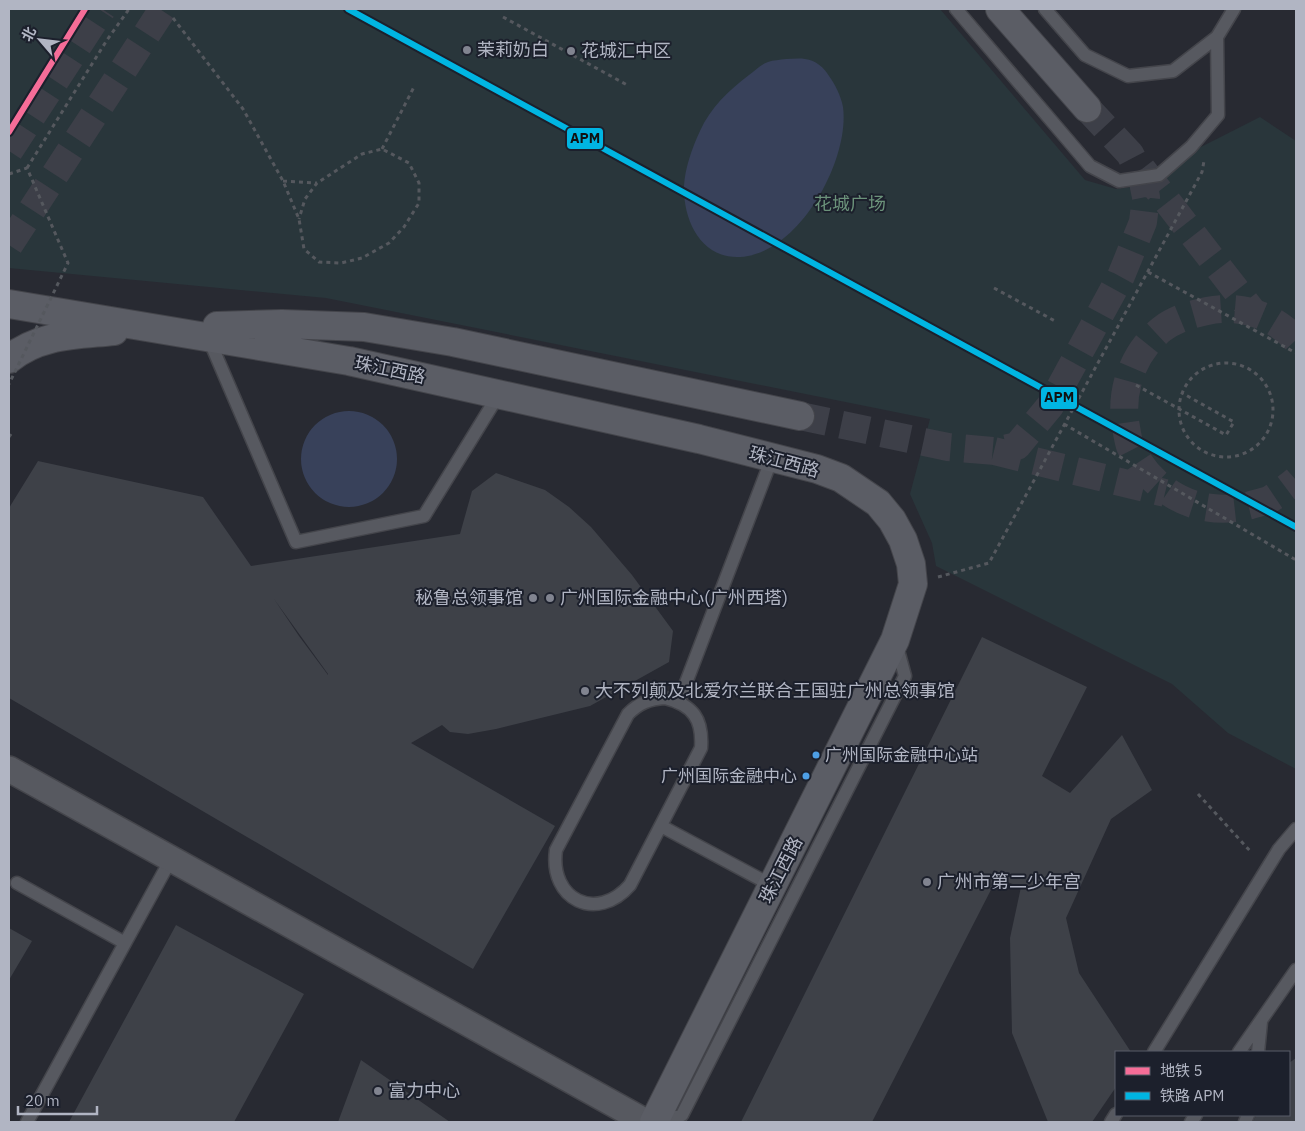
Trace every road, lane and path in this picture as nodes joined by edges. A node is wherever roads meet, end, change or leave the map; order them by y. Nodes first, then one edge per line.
1 (129, 9) edge
2 (956, 9) edge
3 (1000, 9) edge
4 (1045, 9) edge
5 (1234, 9) edge
6 (503, 16) dead end
7 (173, 18) dead end
8 (1217, 37) junction
9 (414, 85) dead end
10 (630, 86) dead end
11 (1088, 108) tunnel mouth
12 (1218, 115) junction
13 (382, 149) junction
14 (27, 168) junction
15 (9, 174) edge
16 (282, 181) junction
17 (317, 182) junction
18 (299, 219) junction
19 (1148, 272) junction
20 (994, 288) dead end
21 (9, 304) edge
22 (1055, 321) dead end
23 (153, 327) junction
24 (208, 337) junction
25 (1296, 353) edge
26 (9, 359) edge
27 (9, 384) edge
28 (1136, 385) dead end
29 (1182, 393) junction
30 (499, 394) junction
31 (800, 416) tunnel mouth
32 (1064, 424) junction
33 (772, 458) junction
34 (1296, 560) edge
35 (933, 579) dead end
36 (895, 640) junction
37 (678, 701) junction
38 (9, 769) edge
39 (1198, 794) dead end
40 (661, 826) junction
41 (1296, 829) edge
42 (1251, 852) dead end
43 (171, 858) junction
44 (17, 883) dead end
45 (773, 886) junction
46 (125, 943) junction
47 (1296, 970) edge
48 (1261, 1021) junction
49 (1155, 1051) edge
50 (1240, 1051) edge
51 (1258, 1051) edge
52 (27, 1122) edge
53 (646, 1122) edge
54 (654, 1122) edge
55 (662, 1122) edge

1 - 14 path
2 - 12 lane
3 - 11 main road
4 - 8 lane
5 - 8 lane
6 - 10 path
7 - 16 path
8 - 12 lane
9 - 13 path
12 - 19 path
13 - 17 path
13 - 18 path
14 - 15 path, bridge
14 - 27 path, bridge
16 - 17 path
16 - 18 path
17 - 18 path
19 - 25 path
19 - 32 path
20 - 22 path
21 - 23 main road, 珠江西路
23 - 24 main road, 珠江西路
23 - 26 main road
23 - 31 main road
24 - 30 main road, 珠江西路
24 - 30 lane
28 - 29 path, bridge
29 - 29 path
30 - 33 main road, 珠江西路
32 - 34 path
32 - 35 path
33 - 36 main road, 珠江西路
33 - 37 lane
36 - 45 main road, 珠江西路
36 - 55 lane
37 - 40 lane
37 - 40 lane
38 - 43 street
39 - 42 path
40 - 45 lane
41 - 49 lane
43 - 46 lane
43 - 53 street
44 - 46 lane
45 - 54 main road, 珠江西路
46 - 52 lane
47 - 48 lane
48 - 50 lane
48 - 51 lane

